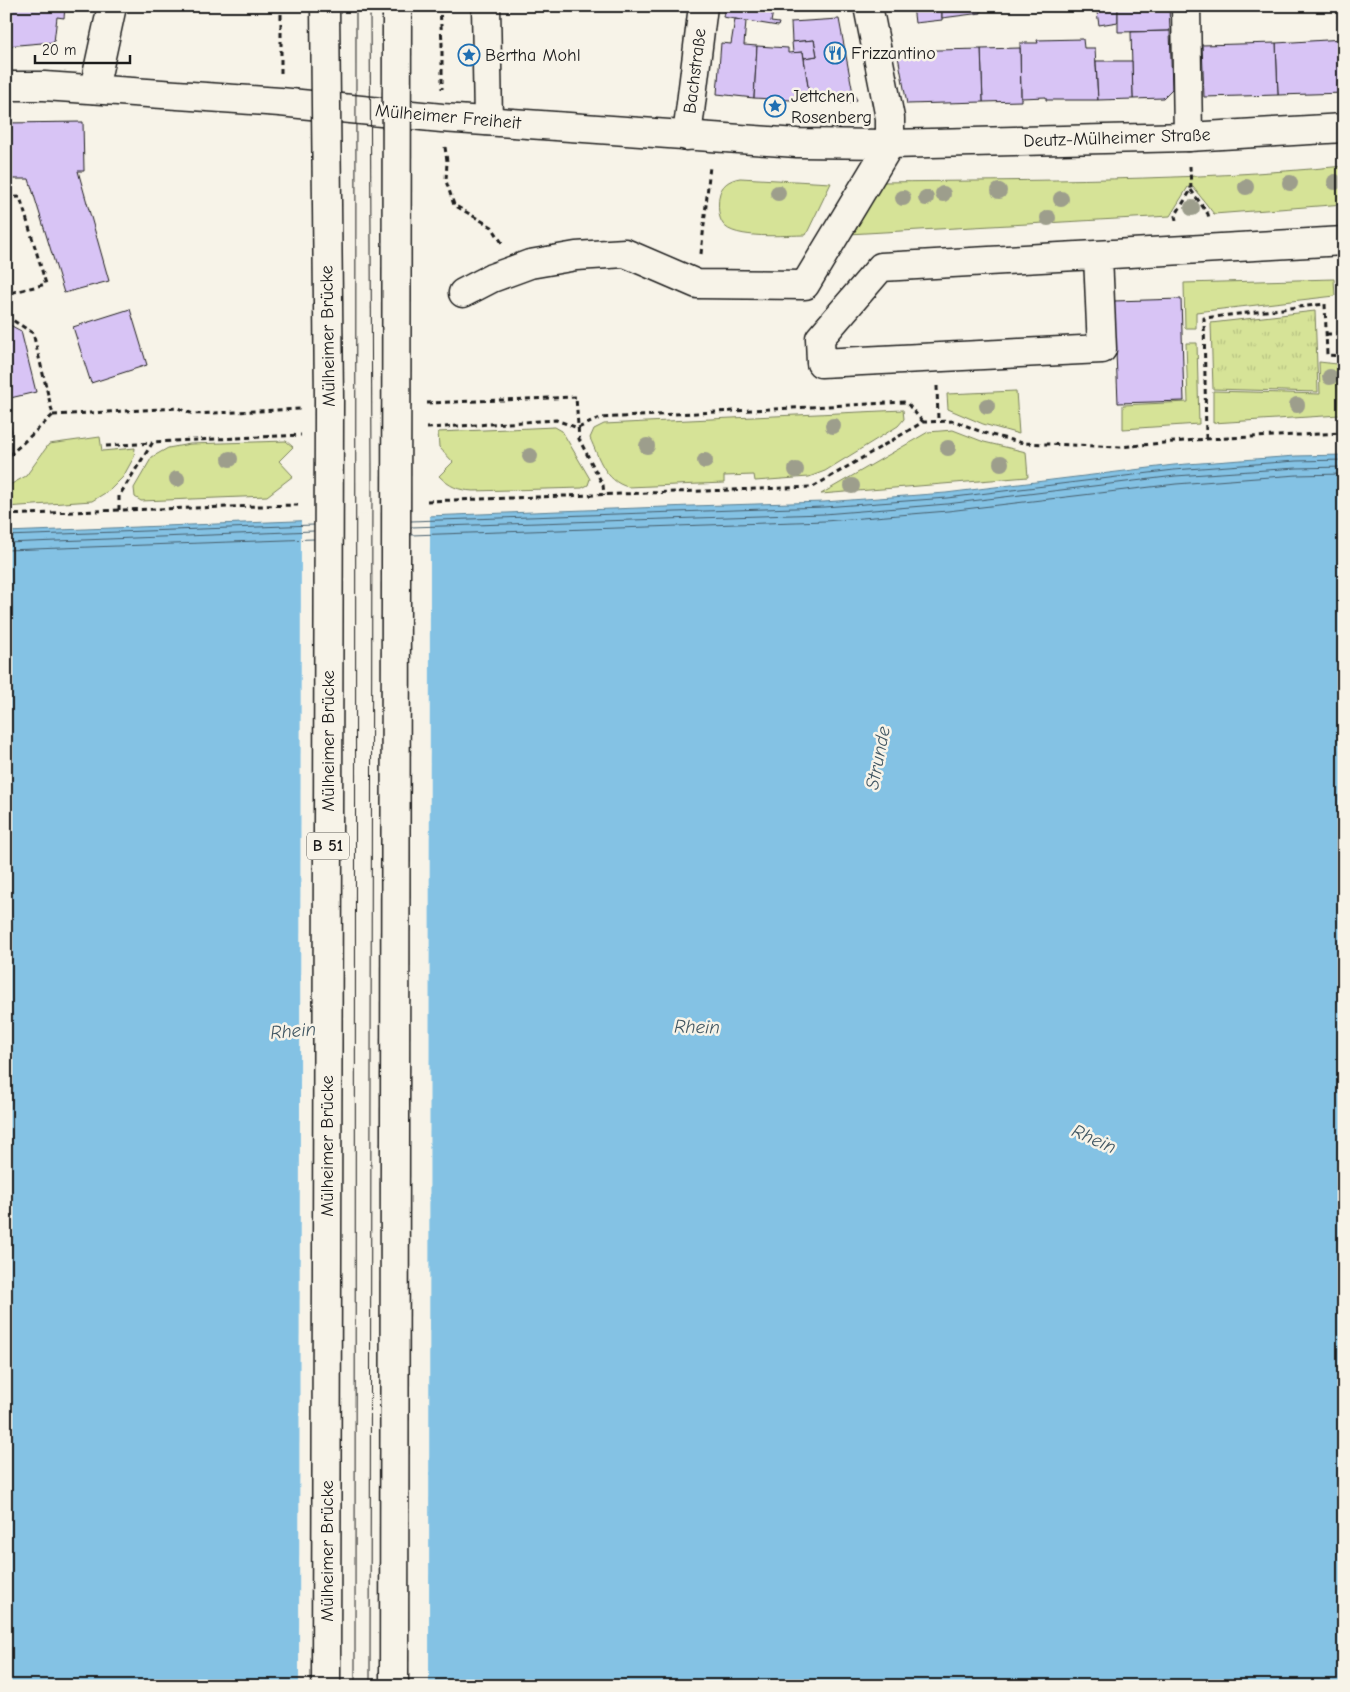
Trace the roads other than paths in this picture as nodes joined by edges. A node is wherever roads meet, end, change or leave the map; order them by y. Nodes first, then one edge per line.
1 (112, 6) edge
2 (325, 6) edge
3 (338, 6) edge
4 (397, 6) edge
5 (486, 6) edge
6 (703, 6) edge
7 (868, 6) edge
8 (1186, 6) edge
9 (6, 86) edge
10 (94, 89) junction
11 (488, 121) junction
12 (1344, 128) edge
13 (687, 136) junction
14 (1188, 138) junction
15 (890, 144) junction
16 (1344, 241) edge
17 (1098, 256) junction
18 (463, 293) dead end
19 (326, 1686) edge
20 (341, 1686) edge
21 (394, 1686) edge

1 - 10 main road
2 - 19 main road, Mülheimer Brücke / B 51, bridge
3 - 20 main road, Mülheimer Brücke / B 51
4 - 21 main road, bridge
5 - 11 main road
6 - 13 main road, Bachstraße
7 - 15 main road
8 - 14 main road
9 - 10 main road, Mülheimer Freiheit
10 - 11 main road, Mülheimer Freiheit
11 - 13 main road, Mülheimer Freiheit
12 - 14 main road, Deutz-Mülheimer Straße
13 - 15 main road, Mülheimer Freiheit
14 - 15 main road, Deutz-Mülheimer Straße
15 - 18 main road
16 - 17 main road
17 - 17 main road

